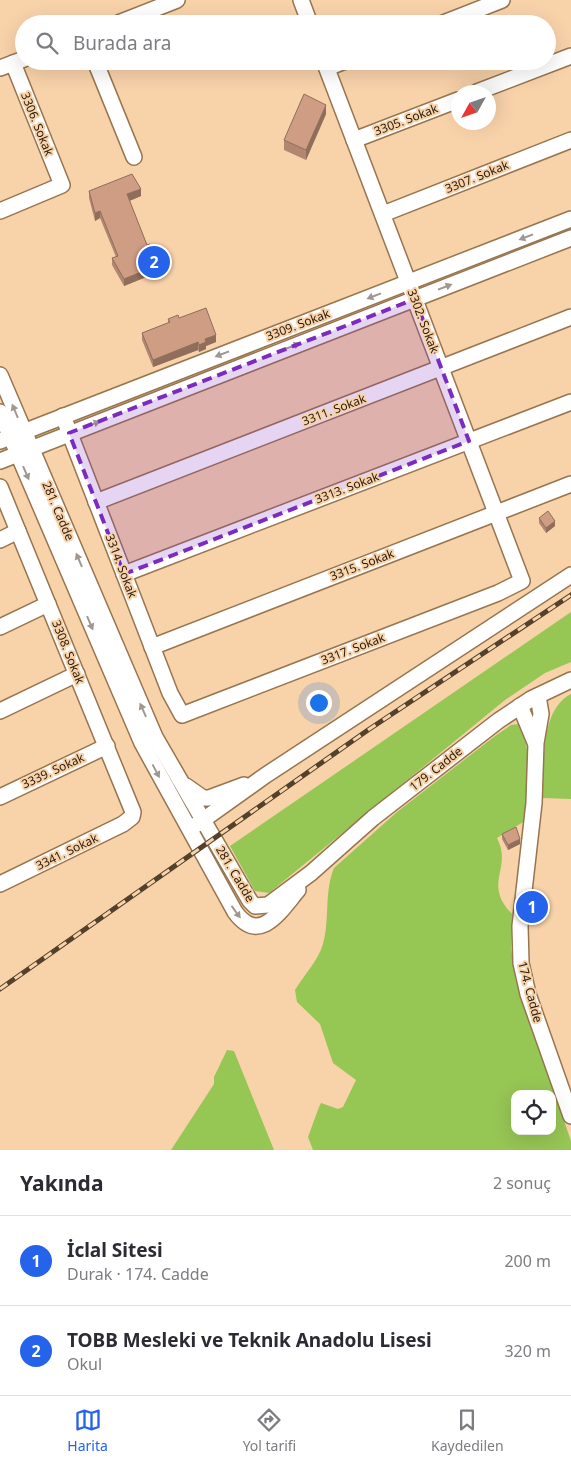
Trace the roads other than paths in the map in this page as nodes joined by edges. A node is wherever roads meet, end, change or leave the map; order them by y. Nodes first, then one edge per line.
1 (177, 0) edge
2 (301, 0) edge
3 (502, 0) edge
4 (139, 15) edge
5 (307, 15) edge
6 (464, 15) edge
7 (571, 56) edge
8 (556, 62) edge
9 (12, 64) edge
10 (99, 70) edge
11 (328, 70) edge
12 (534, 70) edge
13 (495, 85) edge
14 (451, 103) edge
15 (354, 140) junction
16 (571, 140) edge
17 (134, 157) dead end
18 (0, 210) edge
19 (383, 214) junction
20 (571, 220) edge
21 (571, 238) edge
22 (409, 282) junction
23 (415, 299) junction
24 (571, 317) edge
25 (441, 368) junction
26 (0, 375) edge
27 (571, 402) edge
28 (0, 412) edge
29 (63, 416) junction
30 (70, 433) junction
31 (12, 436) edge
32 (469, 441) junction
33 (24, 451) junction
34 (0, 461) edge
35 (571, 484) edge
36 (0, 487) edge
37 (96, 502) junction
38 (496, 513) junction
39 (18, 532) junction
40 (0, 540) edge
41 (124, 574) junction
42 (571, 575) edge
43 (522, 581) joint
44 (48, 604) junction
45 (0, 627) edge
46 (152, 647) junction
47 (77, 674) junction
48 (571, 680) edge
49 (538, 696) junction
50 (520, 706) junction
51 (0, 711) edge
52 (182, 715) joint
53 (536, 743) junction
54 (107, 746) junction
55 (266, 775) junction
56 (179, 780) junction
57 (0, 797) edge
58 (132, 817) joint
59 (204, 820) junction
60 (189, 830) junction
61 (311, 873) junction
62 (0, 884) edge
63 (571, 1116) edge

1 - 4 street
2 - 5 street
3 - 6 street
7 - 8 street
9 - 18 street, 3306. Sokak
10 - 17 street
11 - 15 street, 3302. Sokak
12 - 13 street
14 - 15 street, 3305. Sokak
15 - 19 street, 3302. Sokak
16 - 19 street, 3307. Sokak
19 - 22 street, 3302. Sokak
20 -> 22 street, 3309. Sokak
23 -> 21 street, 3309. Sokak
22 - 23 street, 3302. Sokak
22 -> 29 street, 3309. Sokak
23 - 25 street, 3302. Sokak
30 -> 23 street, 3309. Sokak
24 - 25 street, 3311. Sokak
25 - 32 street, 3302. Sokak
25 - 37 street, 3311. Sokak
31 -> 26 street, 281. Cadde
27 - 32 street, 3313. Sokak
28 - 31 street, 281. Cadde
29 - 30 street, 3314. Sokak
29 - 31 street, 3309. Sokak
30 - 33 street, 3309. Sokak
30 - 37 street, 3314. Sokak
31 - 33 street, 281. Cadde
32 - 38 street, 3302. Sokak
32 - 41 street, 3313. Sokak
33 - 34 street, 3309. Sokak
56 -> 33 street, 281. Cadde
33 -> 60 street, 281. Cadde
35 - 38 street, 3315. Sokak
36 - 39 street, 3308. Sokak
37 - 41 street, 3314. Sokak
38 - 43 street, 3302. Sokak
38 - 46 street, 3315. Sokak
39 - 40 street
39 - 44 street, 3308. Sokak
41 - 46 street, 3314. Sokak
42 - 55 street
43 - 52 street, 3317. Sokak
44 - 45 street
44 - 47 street, 3308. Sokak
46 - 52 street, 3314. Sokak
47 - 51 street
47 - 54 street, 3308. Sokak
48 - 49 street, 179. Cadde
49 - 50 street, 179. Cadde
49 - 53 street, 174. Cadde
50 - 53 street
50 - 61 street, 179. Cadde
53 - 63 street, 174. Cadde
54 - 57 street, 3339. Sokak
54 - 58 street, 3308. Sokak
55 - 56 street
55 - 59 street
56 - 59 street, 281. Cadde
58 - 62 street, 3341. Sokak
59 - 60 street
59 - 61 street, 281. Cadde
60 -> 61 street, 281. Cadde

